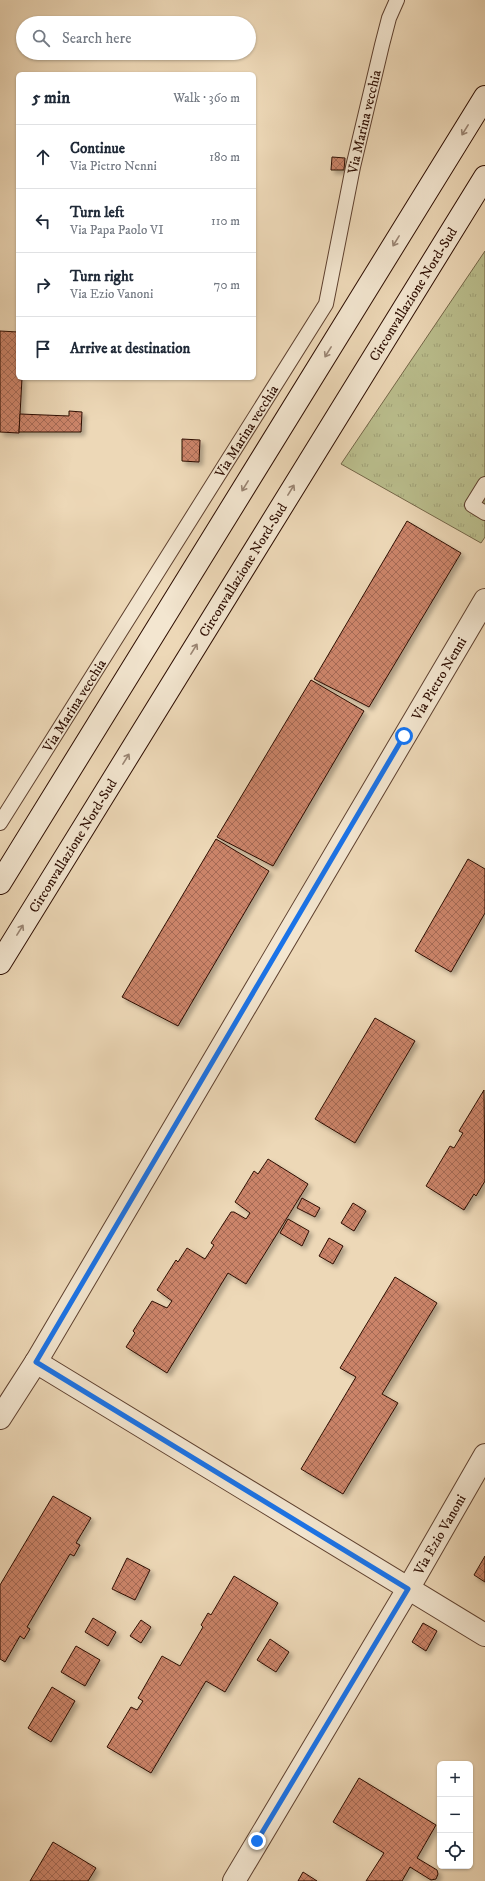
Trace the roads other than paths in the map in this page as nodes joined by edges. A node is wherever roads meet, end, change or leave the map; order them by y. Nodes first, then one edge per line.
1 (397, 0) edge
2 (485, 97) edge
3 (485, 177) edge
4 (485, 484) edge
5 (485, 513) edge
6 (485, 600) edge
7 (0, 823) edge
8 (0, 883) edge
9 (0, 963) edge
10 (36, 1362) junction
11 (0, 1417) edge
12 (485, 1456) edge
13 (408, 1589) junction
14 (485, 1635) edge
15 (234, 1881) edge

1 - 7 lane, Via Marina vecchia
2 -> 8 street
9 -> 3 street, Circonvallazione Nord-Sud
4 - 5 lane
6 - 10 street, Via Pietro Nenni
10 - 11 street, Via Pietro Nenni
10 - 13 street
12 - 13 street, Via Ezio Vanoni
13 - 14 street
13 - 15 street, Via Ezio Vanoni

